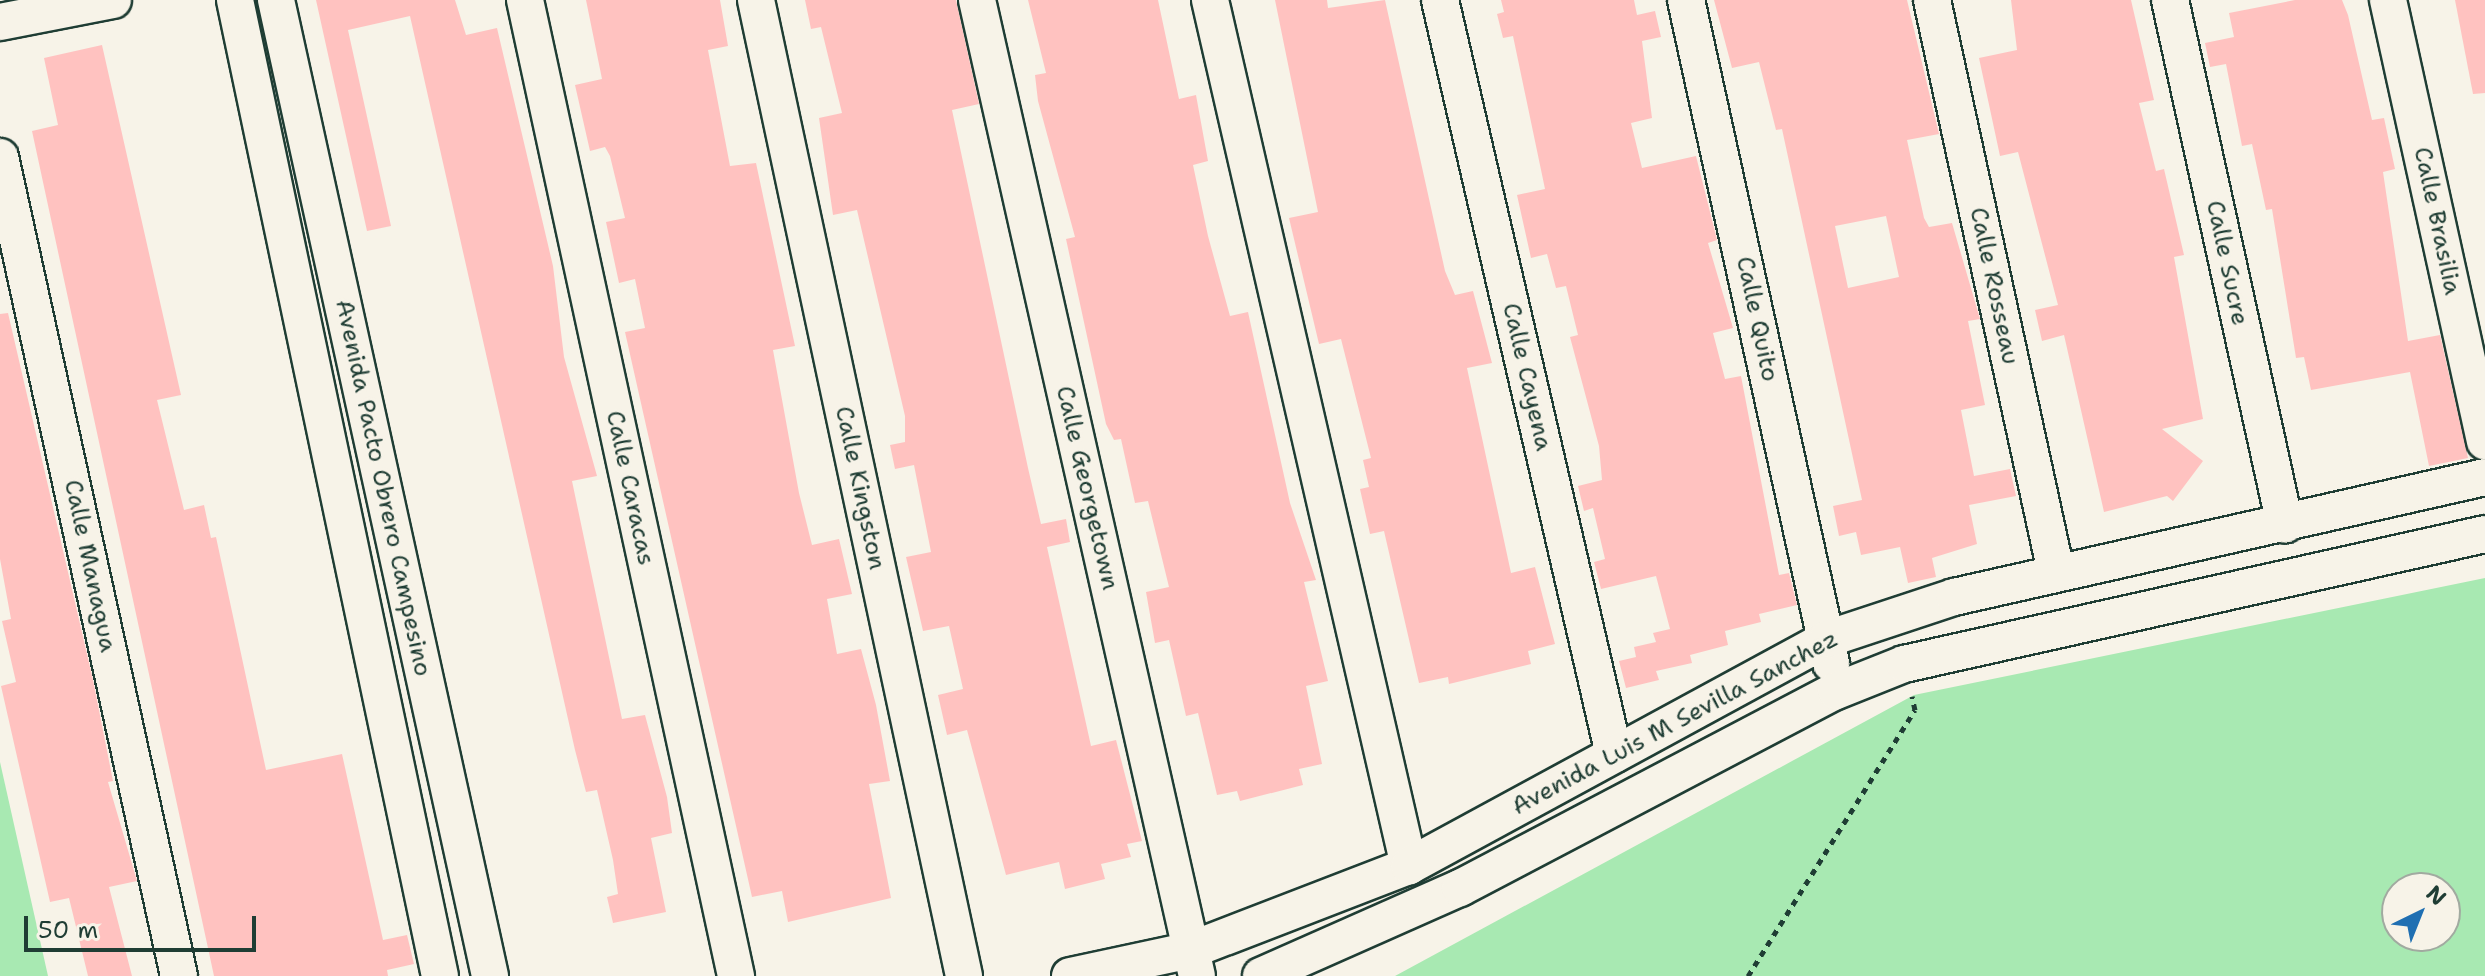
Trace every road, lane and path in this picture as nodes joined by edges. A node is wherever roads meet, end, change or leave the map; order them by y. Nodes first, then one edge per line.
1 (113, 0) edge
2 (235, 0) edge
3 (276, 0) edge
4 (525, 0) edge
5 (756, 0) edge
6 (977, 0) edge
7 (1210, 0) edge
8 (1440, 0) edge
9 (1686, 0) edge
10 (1932, 0) edge
11 (2170, 0) edge
12 (2388, 0) edge
13 (0, 22) edge
14 (0, 157) edge
15 (2485, 441) edge
16 (2485, 477) edge
17 (2285, 525) junction
18 (2485, 534) edge
19 (2056, 572) junction
20 (1827, 639) junction
21 (1904, 664) junction
22 (1836, 691) junction
23 (1614, 754) junction
24 (1409, 866) junction
25 (1194, 963) edge
26 (179, 976) edge
27 (440, 976) edge
28 (490, 976) edge
29 (736, 976) edge
30 (964, 976) edge
31 (1070, 976) edge
32 (1261, 976) edge
33 (1748, 976) edge

1 - 13 street
2 - 27 street, Avenida Pacto Obrero Campesino
3 - 28 street, Avenida Pacto Obrero Campesino
4 - 29 street, Calle Caracas
5 - 30 street, Calle Kingston
6 - 25 street, Calle Georgetown
7 - 24 street
8 - 23 street, Calle Cayena
9 - 20 street, Calle Quito
10 - 19 street, Calle Rosseau
11 - 17 street, Calle Sucre
12 - 15 street, Calle Brasilia
14 - 26 street, Calle Managua
16 - 17 street, Avenida Luis M Sevilla Sanchez
17 - 19 street, Avenida Luis M Sevilla Sanchez
18 - 21 street, Avenida Luis M Sevilla Sanchez
19 - 20 street, Avenida Luis M Sevilla Sanchez
20 - 22 street, Calle Quito
20 - 23 street, Avenida Luis M Sevilla Sanchez
21 - 22 street, Avenida Luis M Sevilla Sanchez
21 - 33 path
22 - 32 street, Avenida Luis M Sevilla Sanchez
23 - 24 street, Avenida Luis M Sevilla Sanchez
24 - 25 street, Avenida Luis M Sevilla Sanchez
25 - 31 street, Avenida Luis M Sevilla Sanchez

